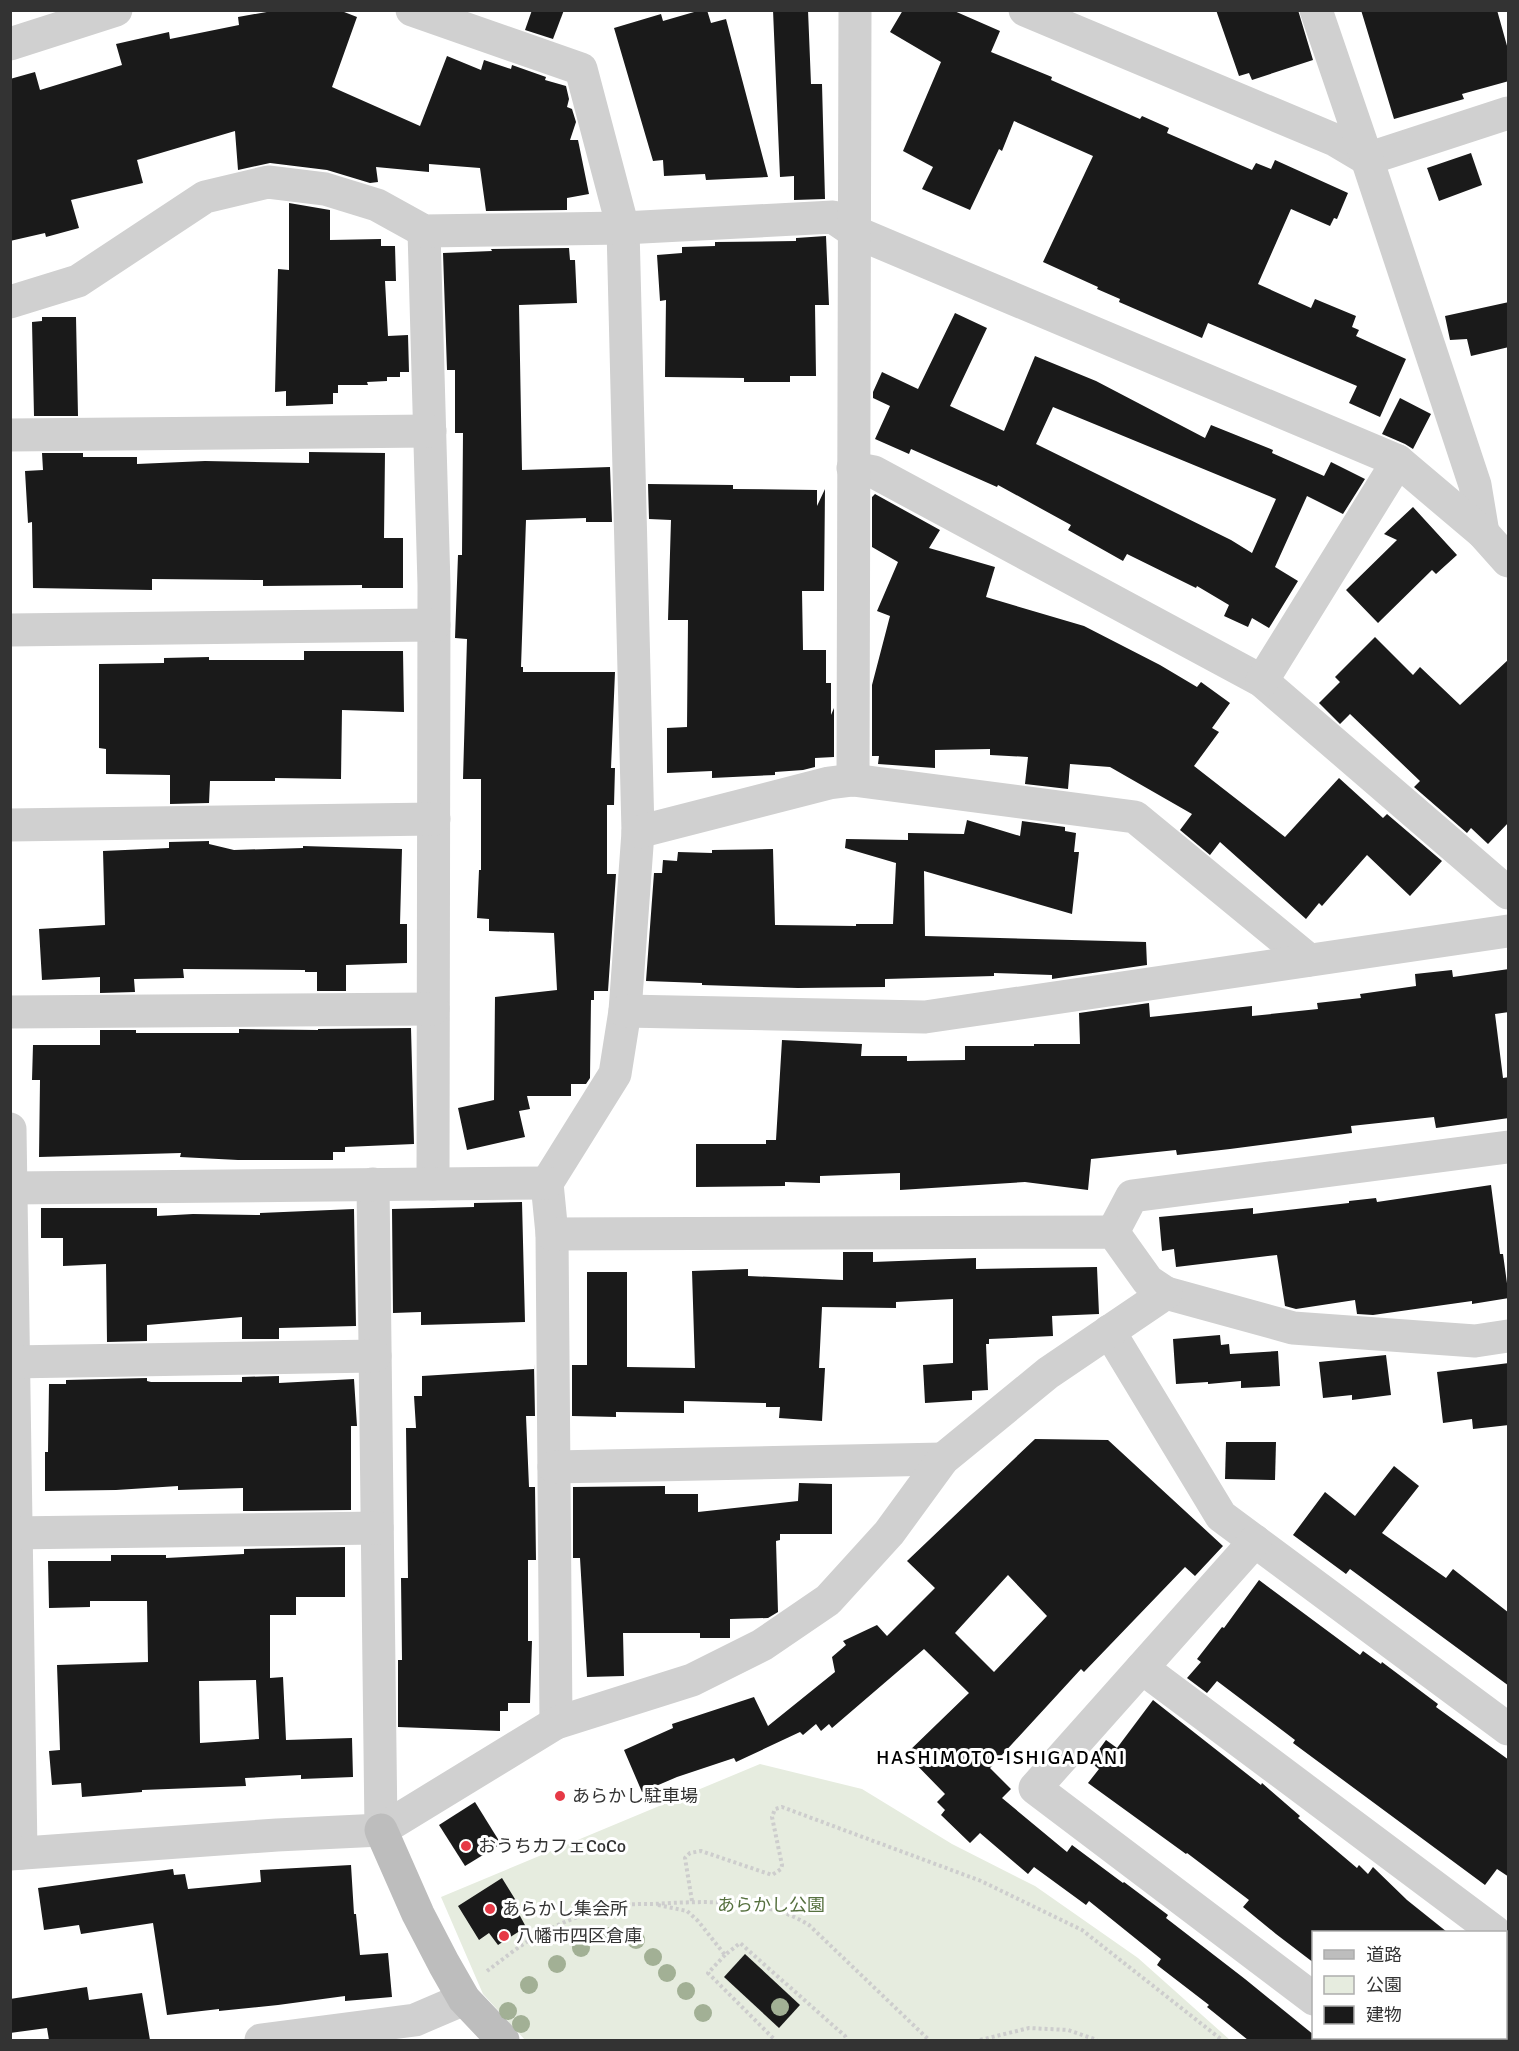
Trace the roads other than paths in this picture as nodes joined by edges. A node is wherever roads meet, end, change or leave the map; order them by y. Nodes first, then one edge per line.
1 (116, 10) edge
2 (412, 10) edge
3 (855, 10) edge
4 (1025, 10) edge
5 (1316, 10) edge
6 (69, 17) edge
7 (10, 44) edge
8 (1509, 113) edge
9 (1367, 159) junction
10 (623, 228) junction
11 (424, 231) junction
12 (855, 232) junction
13 (10, 302) edge
14 (430, 431) junction
15 (10, 435) edge
16 (1398, 461) junction
17 (853, 468) junction
18 (1483, 533) junction
19 (1509, 561) edge
20 (434, 625) junction
21 (10, 630) edge
22 (1262, 681) junction
23 (854, 780) junction
24 (434, 819) junction
25 (10, 825) edge
26 (638, 832) junction
27 (1509, 893) edge
28 (1509, 932) edge
29 (1309, 960) junction
30 (433, 1009) junction
31 (626, 1011) junction
32 (10, 1012) edge
33 (10, 1129) edge
34 (1509, 1147) edge
35 (547, 1182) junction
36 (373, 1184) junction
37 (433, 1184) junction
38 (11, 1188) edge
39 (1113, 1232) junction
40 (552, 1234) junction
41 (1166, 1293) junction
42 (1109, 1331) junction
43 (1509, 1336) edge
44 (375, 1356) junction
45 (12, 1362) edge
46 (943, 1459) junction
47 (554, 1467) junction
48 (377, 1528) junction
49 (14, 1533) edge
50 (1255, 1541) junction
51 (1142, 1668) junction
52 (556, 1723) junction
53 (1509, 1729) edge
54 (381, 1830) junction
55 (16, 1854) edge
56 (1494, 1931) edge
57 (1312, 1997) edge
58 (464, 1999) junction
59 (261, 2040) edge
60 (503, 2040) edge

1 - 6 street
2 - 10 street
3 - 12 street
4 - 9 street
5 - 9 street
6 - 7 street
8 - 9 street
9 - 18 street
10 - 11 street
10 - 12 street
10 - 26 street
11 - 13 street
11 - 14 street
12 - 16 street
12 - 17 street
14 - 15 street
14 - 20 street
16 - 18 street
16 - 22 street
17 - 22 street
17 - 23 street
18 - 19 street
20 - 21 street
20 - 24 street
22 - 27 street
23 - 26 street
23 - 29 street
24 - 25 street
24 - 30 street
26 - 31 street
28 - 29 street
29 - 31 street
30 - 32 street
30 - 37 street
31 - 35 street
33 - 38 street
34 - 39 street
35 - 37 street
35 - 40 street
36 - 37 street
36 - 38 street
36 - 44 street
38 - 45 street
39 - 40 street
39 - 41 street
40 - 47 street
41 - 42 street
41 - 43 street
42 - 46 street
42 - 50 street
44 - 45 street
44 - 48 street
45 - 49 street
46 - 47 street
46 - 52 street
47 - 52 street
48 - 49 street
48 - 54 street
49 - 55 street
50 - 51 street
50 - 53 street
51 - 56 street
51 - 57 street
52 - 54 street
54 - 55 street
54 - 58 street
58 - 59 street
58 - 60 street

